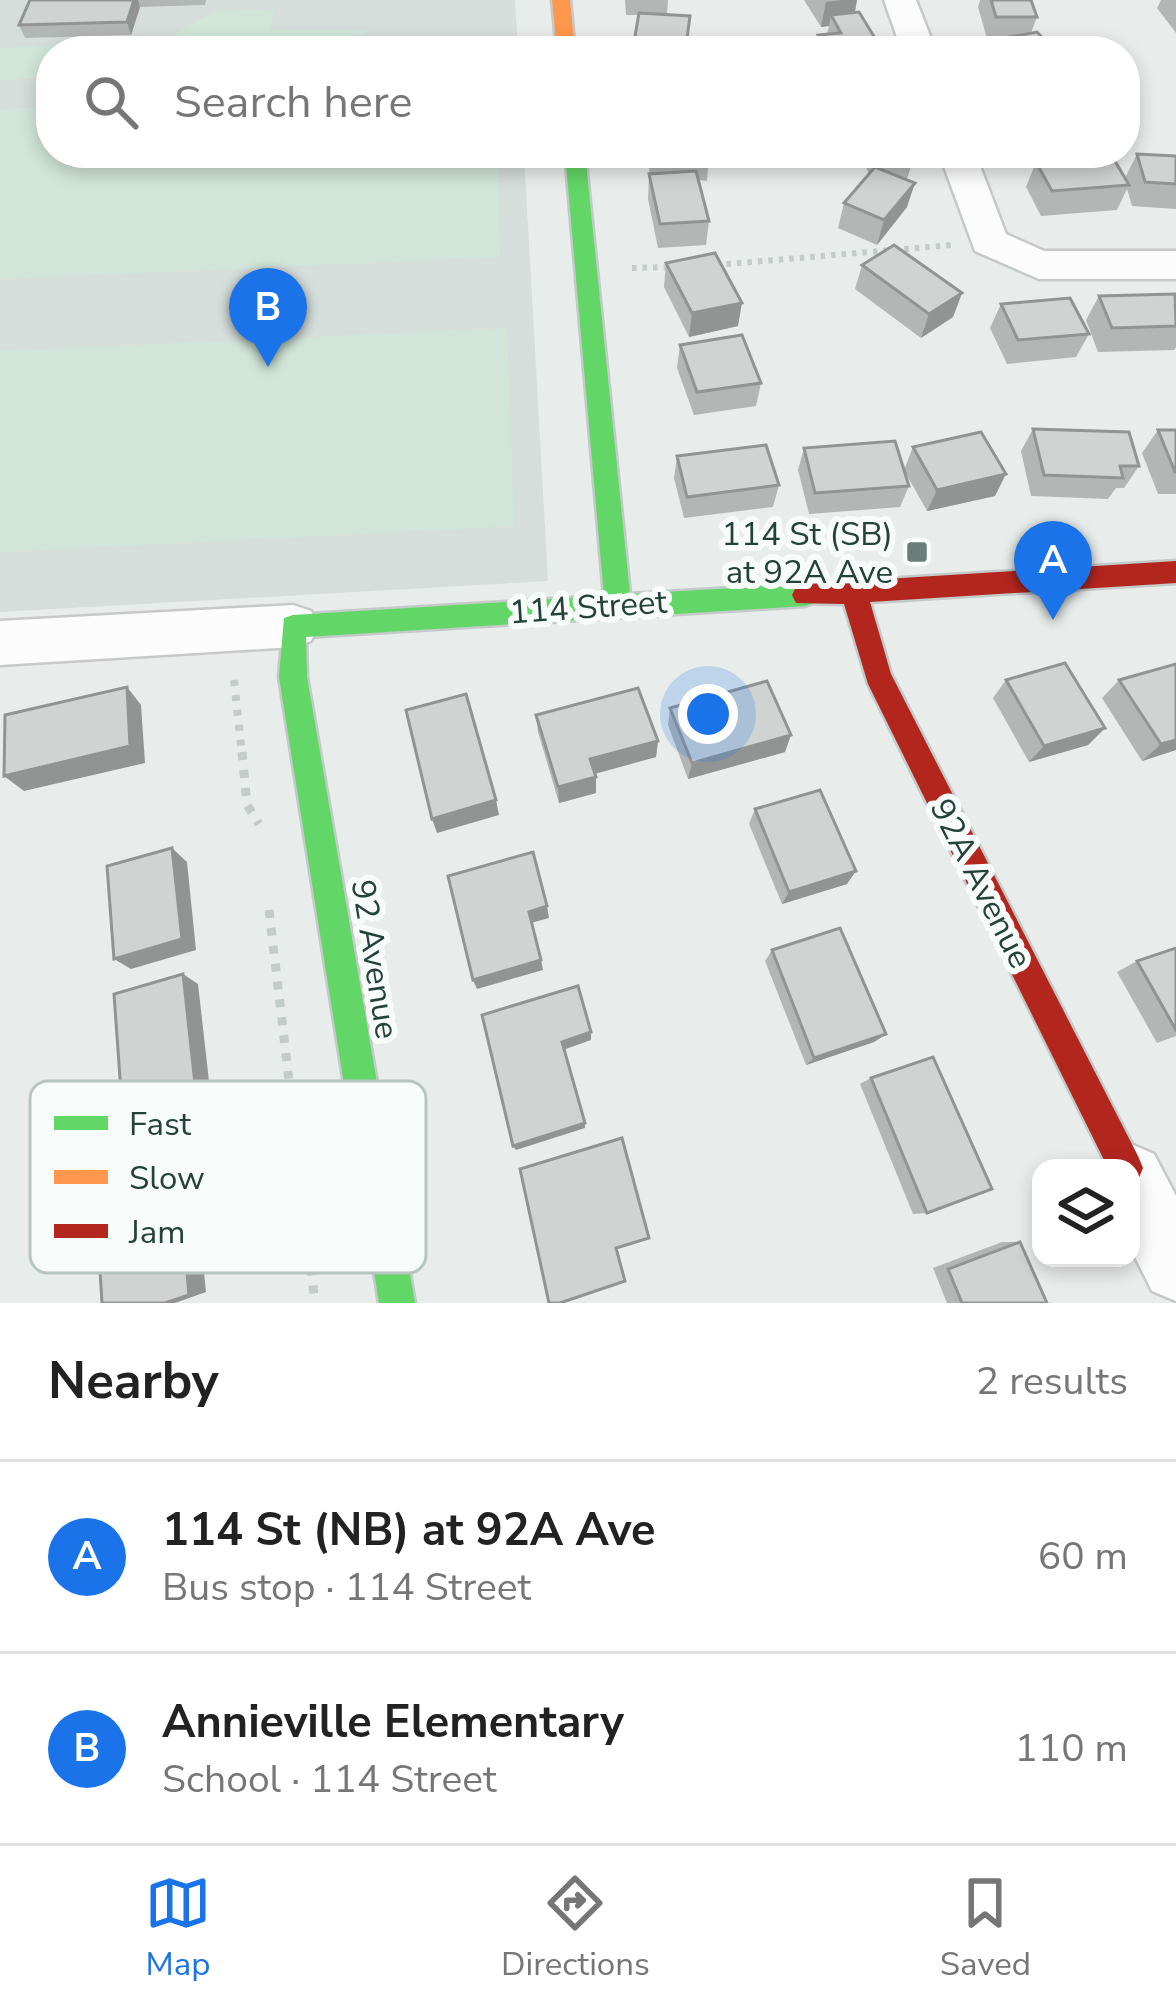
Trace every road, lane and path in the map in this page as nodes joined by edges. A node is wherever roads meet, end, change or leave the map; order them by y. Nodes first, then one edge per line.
1 (561, 0) edge
2 (900, 0) edge
3 (565, 36) edge
4 (913, 36) edge
5 (576, 168) edge
6 (962, 168) edge
7 (955, 245) dead end
8 (709, 265) edge
9 (1176, 265) edge
10 (686, 266) edge
11 (618, 269) dead end
12 (1176, 572) edge
13 (854, 592) junction
14 (618, 603) junction
15 (292, 626) junction
16 (0, 643) edge
17 (234, 680) dead end
18 (262, 845) dead end
19 (267, 891) dead end
20 (289, 1081) edge
21 (360, 1081) edge
22 (1152, 1207) edge
23 (312, 1273) edge
24 (392, 1273) edge
25 (315, 1303) edge
26 (397, 1303) edge

1 - 3 street
2 - 4 street
5 - 14 street
6 - 9 street
7 - 8 path
10 - 11 path
12 - 13 street, 114 Street
13 - 14 street, 114 Street
13 - 22 street, 92A Avenue
14 - 15 street, 114 Street
15 - 16 street, 114 Street
15 - 21 street, 92 Avenue
17 - 18 path
19 - 20 path
23 - 25 path
24 - 26 street, 92 Avenue

